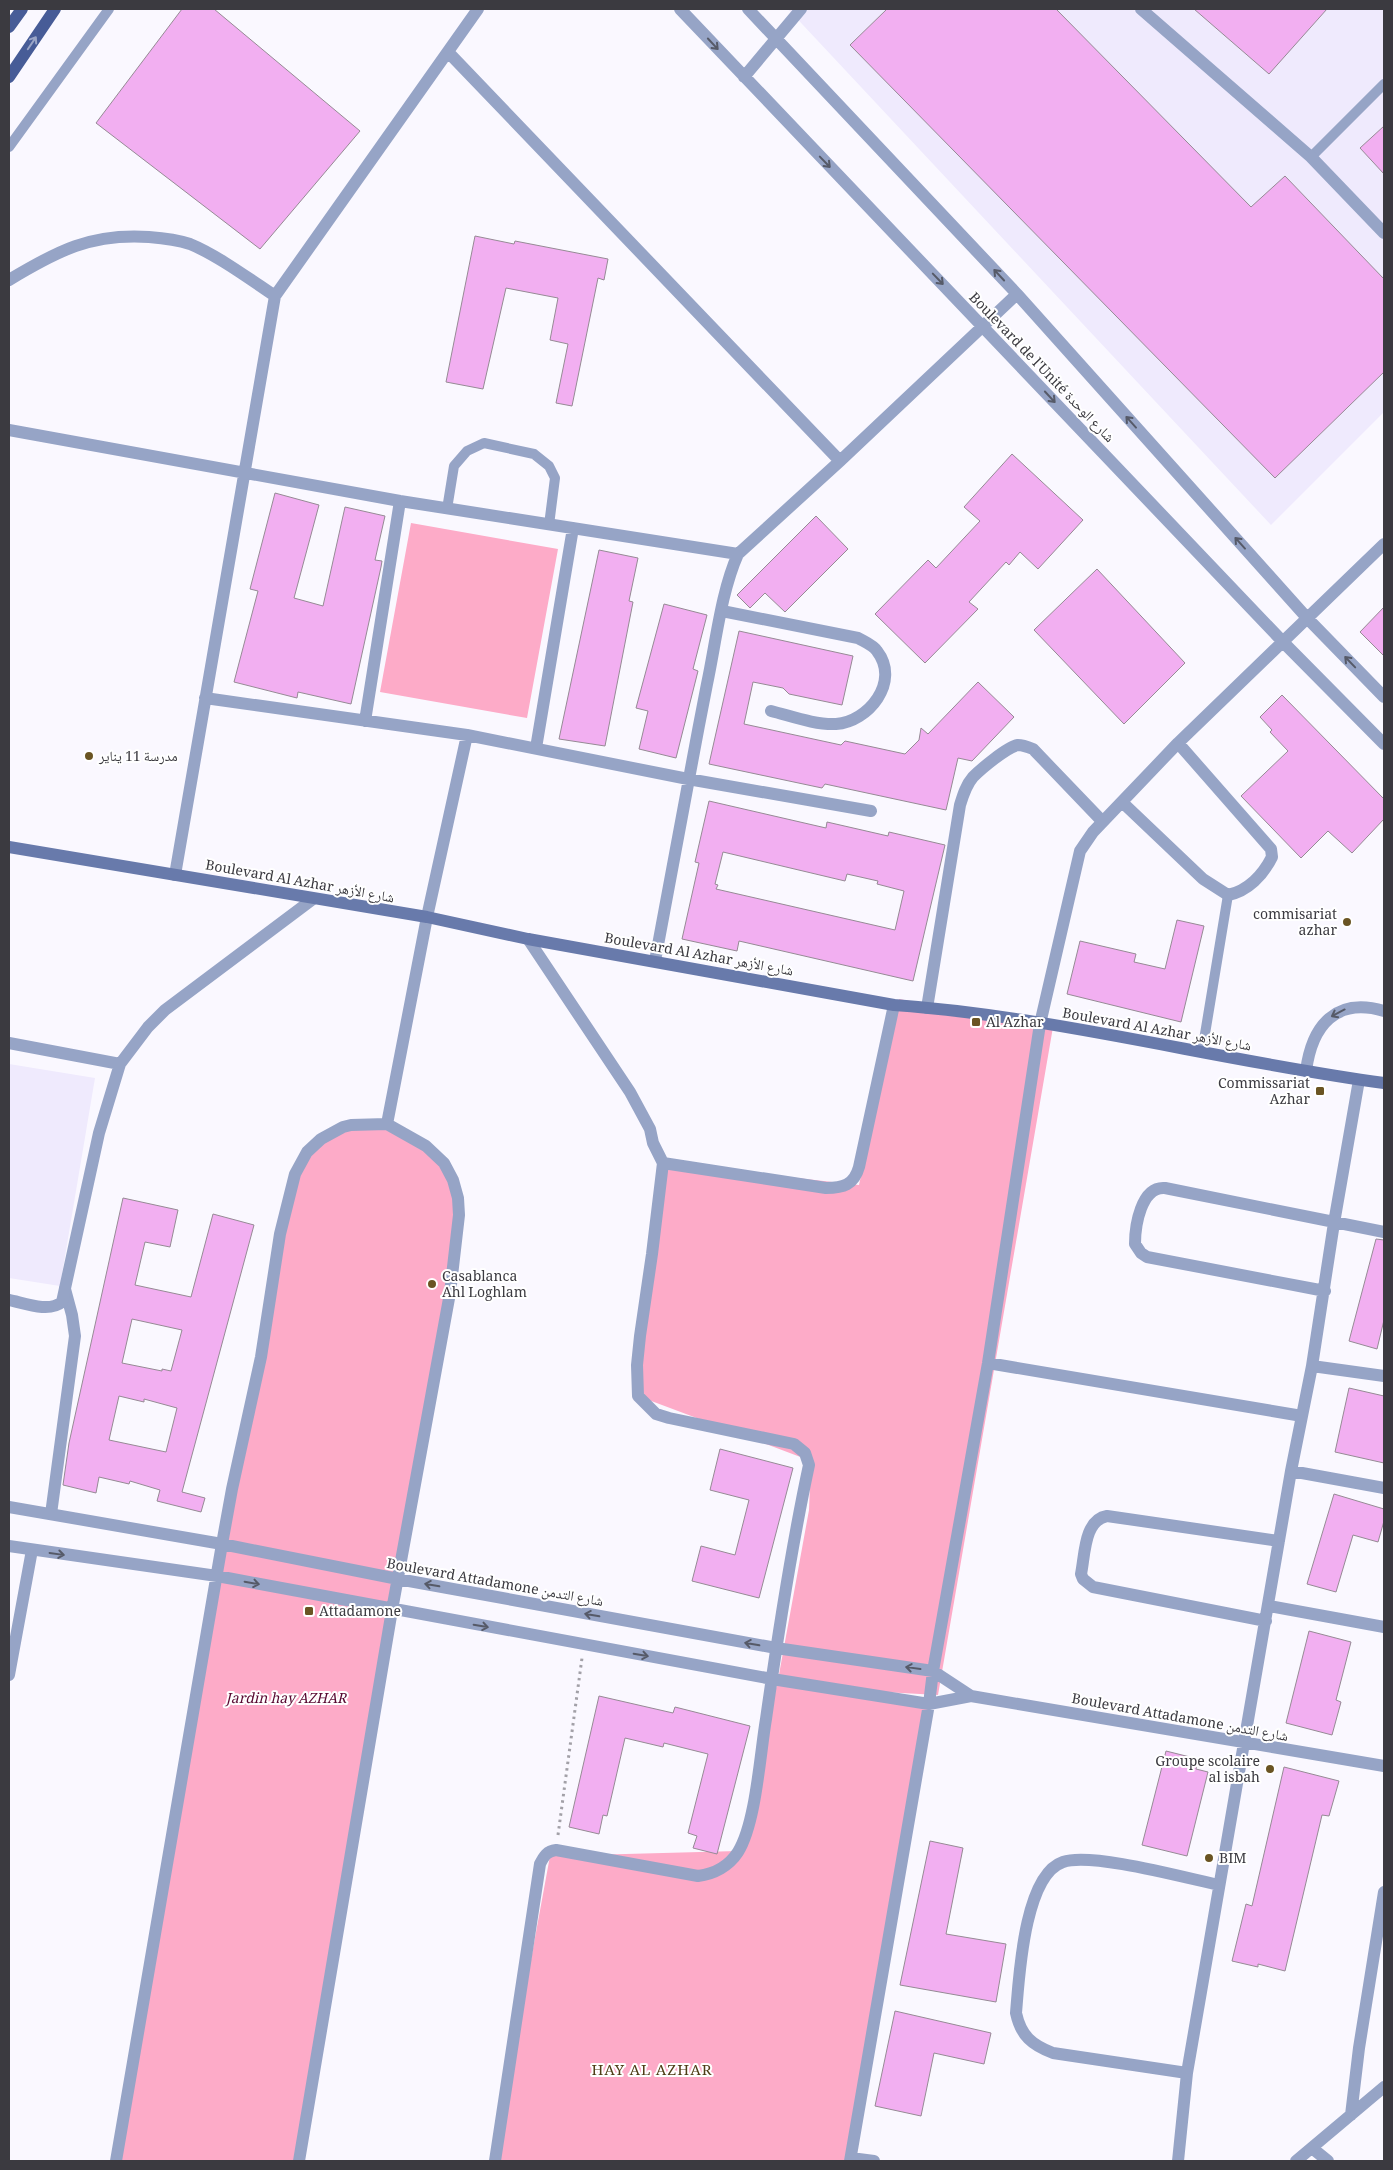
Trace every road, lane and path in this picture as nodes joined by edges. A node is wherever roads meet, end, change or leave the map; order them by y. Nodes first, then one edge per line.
1 (22, 9) edge
2 (56, 9) edge
3 (108, 9) edge
4 (478, 9) edge
5 (680, 9) edge
6 (748, 9) edge
7 (801, 9) edge
8 (1141, 9) edge
9 (9, 27) edge
10 (776, 38) junction
11 (448, 52) junction
12 (9, 77) edge
13 (744, 77) junction
14 (1384, 84) edge
15 (9, 147) edge
16 (1311, 157) junction
17 (1384, 233) edge
18 (9, 280) edge
19 (1016, 294) junction
20 (275, 296) junction
21 (983, 326) junction
22 (9, 430) edge
23 (840, 461) junction
24 (245, 473) junction
25 (400, 501) junction
26 (447, 509) junction
27 (549, 525) junction
28 (573, 528) junction
29 (1384, 544) edge
30 (738, 554) junction
31 (722, 611) junction
32 (1308, 619) junction
33 (1284, 643) junction
34 (1384, 697) edge
35 (205, 698) junction
36 (771, 711) dead end
37 (365, 721) junction
38 (467, 735) junction
39 (1178, 743) junction
40 (1384, 744) edge
41 (536, 748) junction
42 (688, 779) junction
43 (1122, 802) junction
44 (871, 811) dead end
45 (1102, 821) junction
46 (9, 847) edge
47 (175, 875) junction
48 (1228, 895) junction
49 (313, 898) junction
50 (427, 917) junction
51 (528, 938) junction
52 (656, 960) junction
53 (894, 1005) junction
54 (927, 1008) junction
55 (1384, 1012) edge
56 (1040, 1024) junction
57 (9, 1043) edge
58 (1202, 1052) junction
59 (120, 1064) junction
60 (1306, 1071) junction
61 (1359, 1080) junction
62 (1384, 1084) edge
63 (387, 1124) junction
64 (663, 1163) junction
65 (1334, 1223) junction
66 (1384, 1232) edge
67 (65, 1289) junction
68 (1325, 1291) junction
69 (9, 1300) edge
70 (988, 1363) junction
71 (1312, 1366) junction
72 (1384, 1376) edge
73 (1302, 1416) junction
74 (1291, 1471) junction
75 (1384, 1488) edge
76 (9, 1507) edge
77 (51, 1514) junction
78 (1279, 1541) junction
79 (222, 1544) junction
80 (9, 1546) edge
81 (32, 1550) junction
82 (217, 1576) junction
83 (398, 1579) junction
84 (1268, 1606) junction
85 (392, 1610) junction
86 (1266, 1621) junction
87 (1384, 1627) edge
88 (584, 1645) junction
89 (776, 1648) junction
90 (933, 1671) junction
91 (9, 1675) edge
92 (772, 1679) junction
93 (971, 1696) junction
94 (929, 1704) junction
95 (1244, 1743) junction
96 (1384, 1766) edge
97 (556, 1850) junction
98 (1219, 1886) junction
99 (1384, 1892) edge
100 (1381, 1937) edge
101 (1187, 2073) junction
102 (1384, 2087) edge
103 (1351, 2115) junction
104 (1312, 2148) junction
105 (851, 2160) edge
106 (116, 2161) edge
107 (299, 2161) edge
108 (495, 2161) edge
109 (874, 2161) edge
110 (1178, 2161) edge
111 (1296, 2161) edge
112 (1328, 2161) edge

1 - 9 main road
12 -> 2 main road
3 - 15 lane
4 - 11 street
5 -> 13 street, Boulevard de l'Unité شارع الوحدة
6 - 10 street, Boulevard de l'Unité شارع الوحدة
7 - 10 street
8 - 16 street
10 - 13 street
19 -> 10 street, Boulevard de l'Unité شارع الوحدة
11 - 20 street
11 - 23 street
13 -> 21 street, Boulevard de l'Unité شارع الوحدة
14 - 16 lane
16 - 17 street
18 - 20 street
19 - 21 street
32 -> 19 street, Boulevard de l'Unité شارع الوحدة
20 - 24 street
21 - 23 street
21 -> 33 street, Boulevard de l'Unité شارع الوحدة
22 - 24 street
23 - 30 street
24 - 25 street
24 - 35 street
25 - 26 street
25 - 37 street
26 - 27 street
26 - 27 lane
27 - 28 street
28 - 30 street
28 - 41 street
29 - 32 street
30 - 31 street
31 - 36 street
31 - 42 street
32 - 33 street
34 -> 32 street, Boulevard de l'Unité شارع الوحدة
33 - 39 street
33 - 40 street, Boulevard de l'Unité شارع الوحدة
35 - 37 street
35 - 47 street
37 - 38 street
38 - 41 street
38 - 50 street
39 - 43 street
39 - 48 street
41 - 42 street
42 - 44 street
42 - 52 street
43 - 45 street
43 - 48 street
45 - 54 street
45 - 56 street
46 - 47 main road, Boulevard Al Azhar شارع الأزهر
47 - 49 main road, Boulevard Al Azhar شارع الأزهر
48 - 58 lane
49 - 50 main road, Boulevard Al Azhar شارع الأزهر
49 - 59 street
50 - 51 main road, Boulevard Al Azhar شارع الأزهر
50 - 63 street
51 - 52 main road, Boulevard Al Azhar شارع الأزهر
51 - 64 street
52 - 53 main road, Boulevard Al Azhar شارع الأزهر
53 - 54 main road, Boulevard Al Azhar شارع الأزهر
53 - 64 street
54 - 56 main road, Boulevard Al Azhar شارع الأزهر
55 -> 60 street
56 - 58 main road, Boulevard Al Azhar شارع الأزهر
56 - 70 street
57 - 59 street
58 - 60 main road, Boulevard Al Azhar شارع الأزهر
59 - 67 street
60 - 61 main road, Boulevard Al Azhar شارع الأزهر
61 - 62 main road, Boulevard Al Azhar شارع الأزهر
61 - 65 street
63 - 79 street
63 - 83 street
64 - 89 street
65 - 66 street
65 - 68 street
65 - 68 street
67 - 69 street
67 - 77 street
68 - 71 street
70 - 73 street
70 - 90 street
71 - 72 street
71 - 73 street
73 - 74 street
74 - 75 street
74 - 78 street
76 - 77 street, Boulevard Attadamone شارع التدمن
77 - 79 street, Boulevard Attadamone شارع التدمن
78 - 84 street
78 - 86 street
79 - 82 street
79 - 83 street, Boulevard Attadamone شارع التدمن
80 - 81 street, Boulevard Attadamone شارع التدمن
81 -> 82 street, Boulevard Attadamone شارع التدمن
81 - 91 street
82 -> 85 street, Boulevard Attadamone شارع التدمن
82 - 106 street
83 - 85 street
89 -> 83 street, Boulevard Attadamone شارع التدمن
84 - 86 street
84 - 87 street
85 -> 88 street, Boulevard Attadamone شارع التدمن
85 - 107 street
86 - 95 street
88 -> 92 street, Boulevard Attadamone شارع التدمن
88 - 97 path
90 -> 89 street, Boulevard Attadamone شارع التدمن
89 - 92 street
90 - 93 street, Boulevard Attadamone شارع التدمن
90 - 94 street
92 - 94 street, Boulevard Attadamone شارع التدمن
92 - 97 street
93 - 94 street, Boulevard Attadamone شارع التدمن
93 - 95 street, Boulevard Attadamone شارع التدمن
94 - 105 street
95 - 96 street, Boulevard Attadamone شارع التدمن
95 - 98 street
97 - 108 street
98 - 101 street
98 - 101 street
99 - 100 street
100 - 103 street
101 - 110 street
102 - 103 street
103 - 104 street
104 - 111 street
104 - 112 street
105 - 109 street

